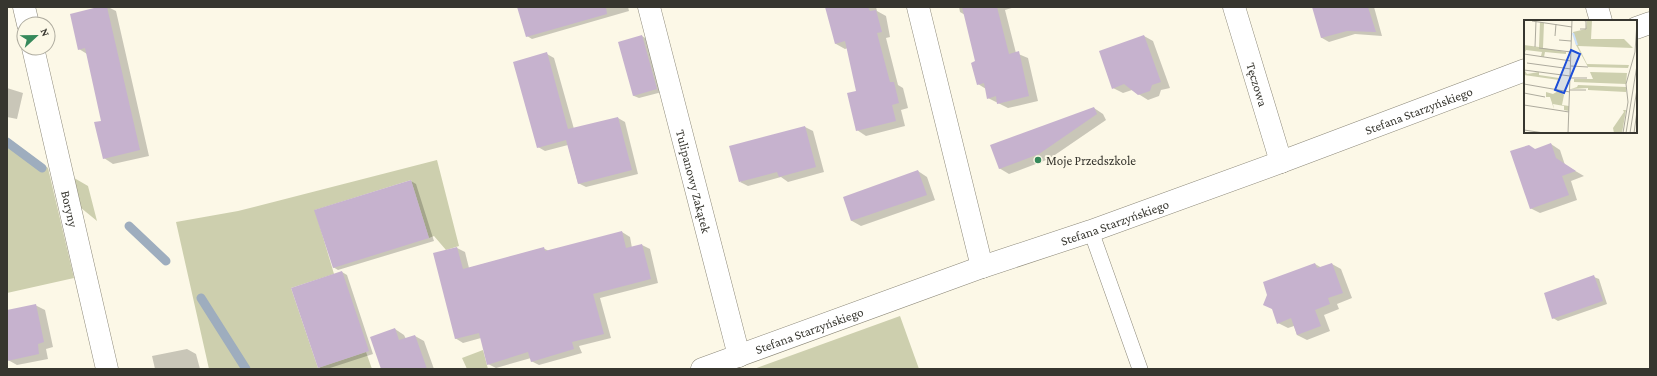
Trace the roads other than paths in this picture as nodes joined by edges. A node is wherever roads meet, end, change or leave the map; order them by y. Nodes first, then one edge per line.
1 (649, 7) edge
2 (918, 7) edge
3 (1234, 7) edge
4 (1597, 7) edge
5 (1601, 20) edge
6 (1650, 23) edge
7 (1637, 28) edge
8 (35, 56) edge
9 (1524, 70) edge
10 (1281, 162) junction
11 (1091, 231) junction
12 (982, 267) junction
13 (739, 356) junction
14 (107, 369) edge
15 (702, 369) edge
16 (1140, 369) edge

1 - 13 street, Tulipanowy Zakątek
2 - 12 street
3 - 10 street, Tęczowa
4 - 5 street
6 - 7 street
8 - 14 street, Boryny
9 - 10 street, Stefana Starzyńskiego
10 - 11 street, Stefana Starzyńskiego
11 - 12 street, Stefana Starzyńskiego
11 - 16 lane
12 - 13 street, Stefana Starzyńskiego
13 - 15 street, Stefana Starzyńskiego

